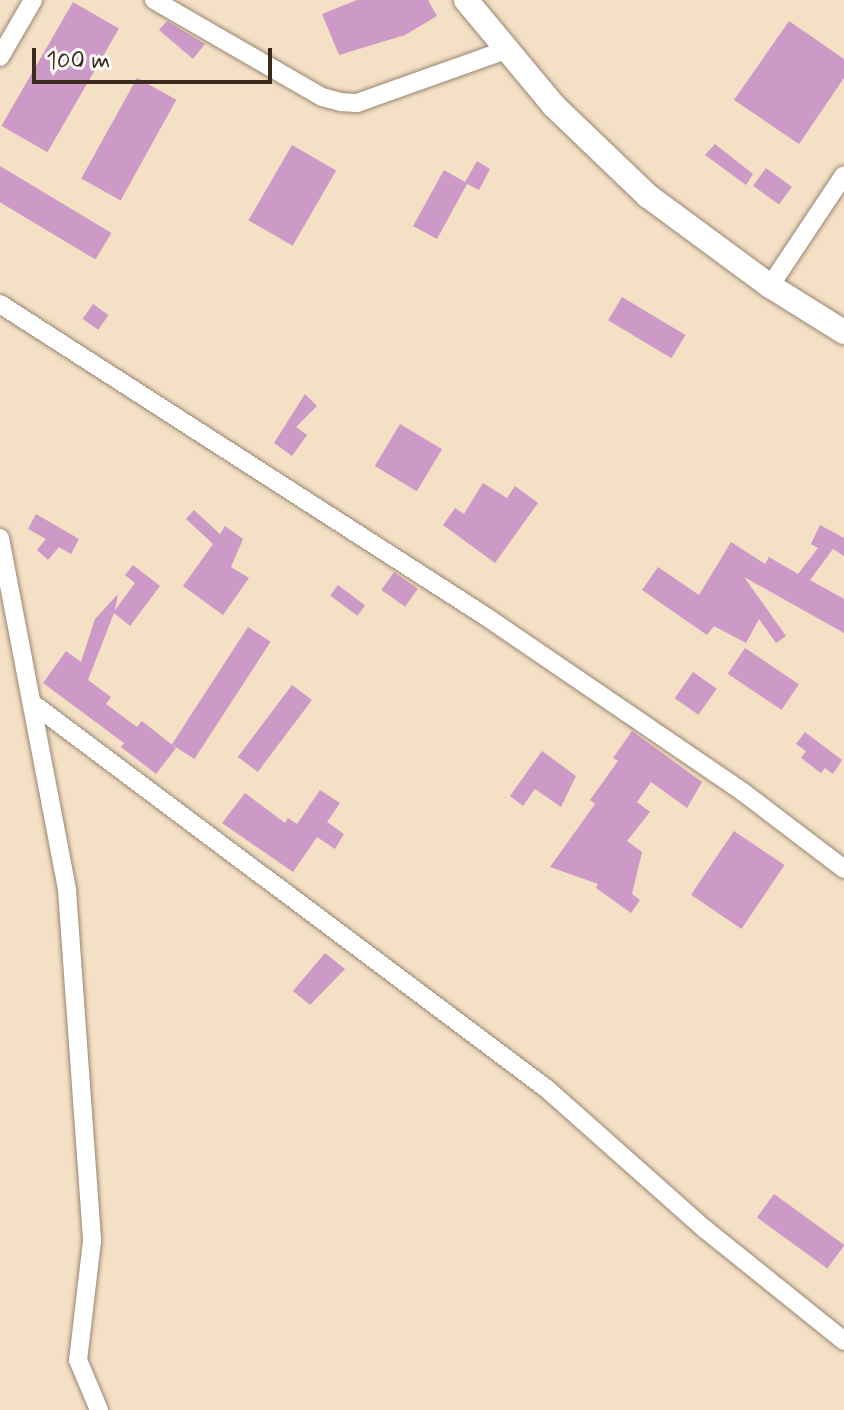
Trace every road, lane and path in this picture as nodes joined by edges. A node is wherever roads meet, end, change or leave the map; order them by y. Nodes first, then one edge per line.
1 (33, 0) edge
2 (154, 0) edge
3 (466, 0) edge
4 (506, 50) junction
5 (0, 57) edge
6 (844, 175) edge
7 (770, 286) junction
8 (0, 304) edge
9 (844, 332) edge
10 (0, 538) edge
11 (36, 706) junction
12 (844, 869) edge
13 (844, 1341) edge
14 (99, 1410) edge

1 - 5 street
2 - 4 street
3 - 4 main road
4 - 7 main road
6 - 7 street
7 - 9 main road
8 - 12 street
10 - 11 street
11 - 13 street
11 - 14 street

